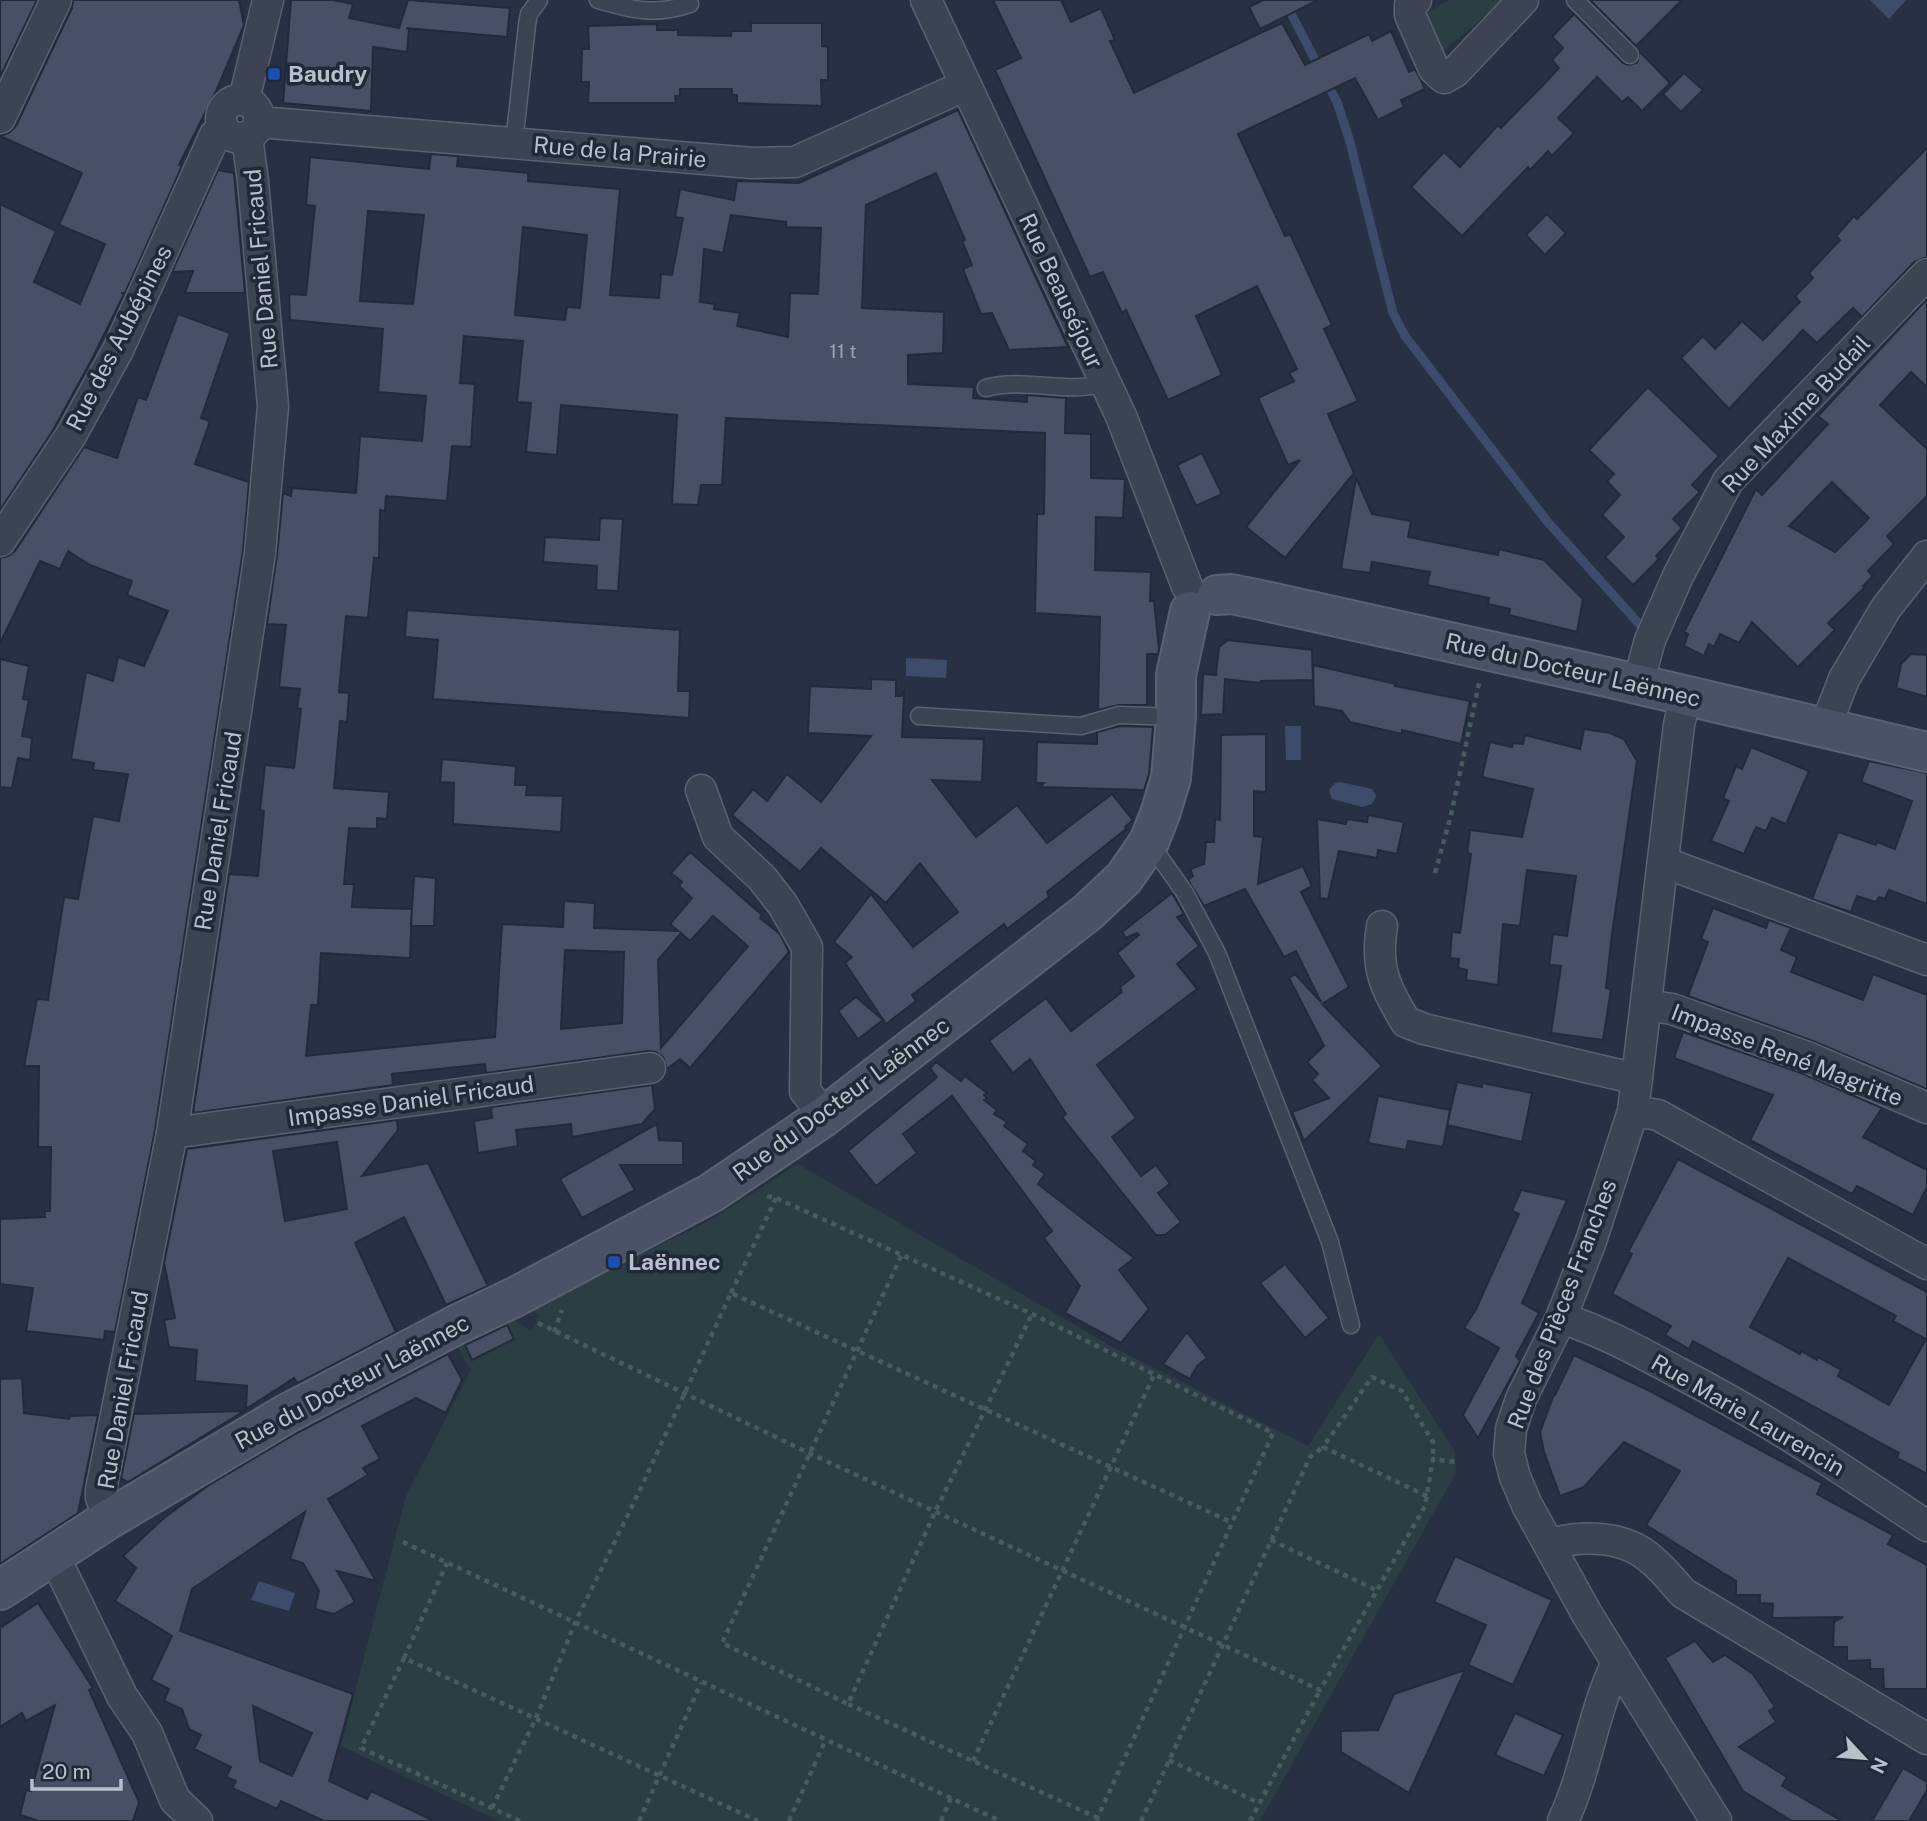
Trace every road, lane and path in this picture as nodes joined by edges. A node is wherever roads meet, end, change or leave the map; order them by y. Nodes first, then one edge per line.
1 (56, 0) edge
2 (268, 0) edge
3 (598, 0) edge
4 (926, 0) edge
5 (1416, 0) edge
6 (1522, 0) edge
7 (1575, 0) edge
8 (533, 1) edge
9 (690, 4) dead end
10 (1630, 55) dead end
11 (964, 86) junction
12 (0, 118) edge
13 (243, 121) junction
14 (514, 143) junction
15 (1927, 274) edge
16 (1105, 383) junction
17 (986, 388) dead end
18 (0, 541) edge
19 (1927, 556) edge
20 (1198, 597) junction
21 (1481, 671) dead end
22 (1638, 684) junction
23 (1686, 695) junction
24 (919, 716) dead end
25 (1176, 717) junction
26 (1825, 728) junction
27 (1927, 752) edge
28 (701, 790) dead end
29 (1149, 842) junction
30 (1663, 862) junction
31 (1435, 873) dead end
32 (1382, 926) dead end
33 (1927, 960) edge
34 (1646, 1005) junction
35 (650, 1068) dead end
36 (1637, 1079) junction
37 (1927, 1108) edge
38 (1633, 1111) junction
39 (825, 1116) junction
40 (172, 1133) junction
41 (764, 1196) dead end
42 (776, 1198) junction
43 (902, 1256) junction
44 (1927, 1264) edge
45 (731, 1293) junction
46 (515, 1297) junction
47 (563, 1307) dead end
48 (1032, 1314) junction
49 (1561, 1318) junction
50 (1351, 1325) dead end
51 (554, 1332) junction
52 (857, 1350) junction
53 (1154, 1375) junction
54 (686, 1392) junction
55 (985, 1410) junction
56 (1323, 1447) junction
57 (811, 1454) junction
58 (1433, 1459) junction
59 (1456, 1462) dead end
60 (1111, 1468) junction
61 (1427, 1496) junction
62 (935, 1512) junction
63 (109, 1519) junction
64 (1233, 1523) junction
65 (1927, 1526) edge
66 (1271, 1540) junction
67 (403, 1542) dead end
68 (1550, 1544) junction
69 (54, 1556) junction
70 (447, 1563) junction
71 (1062, 1570) junction
72 (0, 1590) edge
73 (1376, 1590) junction
74 (575, 1623) junction
75 (1184, 1627) junction
76 (1222, 1644) junction
77 (404, 1658) junction
78 (1617, 1663) junction
79 (701, 1683) junction
80 (1320, 1690) junction
81 (848, 1704) junction
82 (536, 1718) junction
83 (1927, 1739) edge
84 (827, 1740) junction
85 (1169, 1760) junction
86 (973, 1761) junction
87 (661, 1775) junction
88 (951, 1798) junction
89 (1259, 1803) junction
90 (492, 1808) junction
91 (1097, 1819) edge
92 (197, 1821) edge
93 (520, 1821) edge
94 (639, 1821) edge
95 (758, 1821) edge
96 (789, 1821) edge
97 (941, 1821) edge
98 (1000, 1821) edge
99 (1141, 1821) edge
100 (1250, 1821) edge
101 (1563, 1821) edge
102 (1716, 1821) edge

1 - 12 street
2 - 13 street
3 - 9 lane
4 - 11 street, Rue Beauséjour
5 - 6 street
7 - 10 lane
8 - 14 lane
11 - 14 street, Rue de la Prairie
11 - 16 street, Rue Beauséjour
13 - 14 street, Rue de la Prairie
13 - 18 street, Rue des Aubépines
13 - 40 street, Rue Daniel Fricaud
15 - 22 street, Rue Maxime Budail
16 - 17 lane
16 - 20 street, Rue Beauséjour
19 - 26 street
20 - 22 street, Rue du Docteur Laënnec
20 - 25 street, Rue du Docteur Laënnec
21 - 31 path
22 - 23 street, Rue du Docteur Laënnec
23 - 26 street, Rue du Docteur Laënnec
23 - 30 street, Rue des Pièces Franches
24 - 25 lane
25 - 29 street, Rue du Docteur Laënnec
26 - 27 street, Rue du Docteur Laënnec
28 - 39 street
29 - 39 street, Rue du Docteur Laënnec
29 - 50 lane
30 - 33 street
30 - 34 street, Rue des Pièces Franches
32 - 36 street
34 - 36 street, Rue des Pièces Franches
34 - 37 street, Impasse René Magritte
35 - 40 street, Impasse Daniel Fricaud
36 - 38 street, Rue des Pièces Franches
38 - 44 street
38 - 49 street, Rue des Pièces Franches
39 - 46 street, Rue du Docteur Laënnec
40 - 63 street, Rue Daniel Fricaud
41 - 42 path
42 - 43 path
42 - 45 path
43 - 48 path
43 - 52 path
45 - 52 path
45 - 54 path
46 - 51 path
46 - 63 street, Rue du Docteur Laënnec
47 - 51 path
48 - 53 path
48 - 55 path
49 - 65 street, Rue Marie Laurencin
49 - 68 street, Rue des Pièces Franches
51 - 54 path
52 - 55 path
52 - 57 path
53 - 60 path
53 - 64 path
54 - 57 path
54 - 74 path
55 - 60 path
55 - 62 path
56 - 58 path
56 - 61 path
56 - 66 path
57 - 62 path
57 - 81 path
58 - 59 path
58 - 61 path
60 - 64 path
60 - 71 path
61 - 73 path
62 - 71 path
62 - 81 path
63 - 69 street, Rue du Docteur Laënnec
64 - 75 path
66 - 73 path
66 - 76 path
67 - 70 path
68 - 78 street, Rue des Pièces Franches
68 - 83 street
69 - 72 street, Rue du Docteur Laënnec
69 - 92 street
70 - 74 path
70 - 77 path
71 - 75 path
71 - 86 path
73 - 80 path
74 - 79 path
74 - 82 path
75 - 76 path
75 - 91 path
76 - 80 path
76 - 85 path
77 - 82 path
77 - 90 path
78 - 101 street
78 - 102 street, Rue des Pièces Franches
79 - 84 path
79 - 87 path
80 - 89 path
81 - 86 path
82 - 87 path
82 - 90 path
84 - 88 path
84 - 96 path
85 - 89 path
85 - 99 path
86 - 91 path
87 - 94 path
87 - 95 path
88 - 97 path
88 - 98 path
89 - 100 path
90 - 93 path

